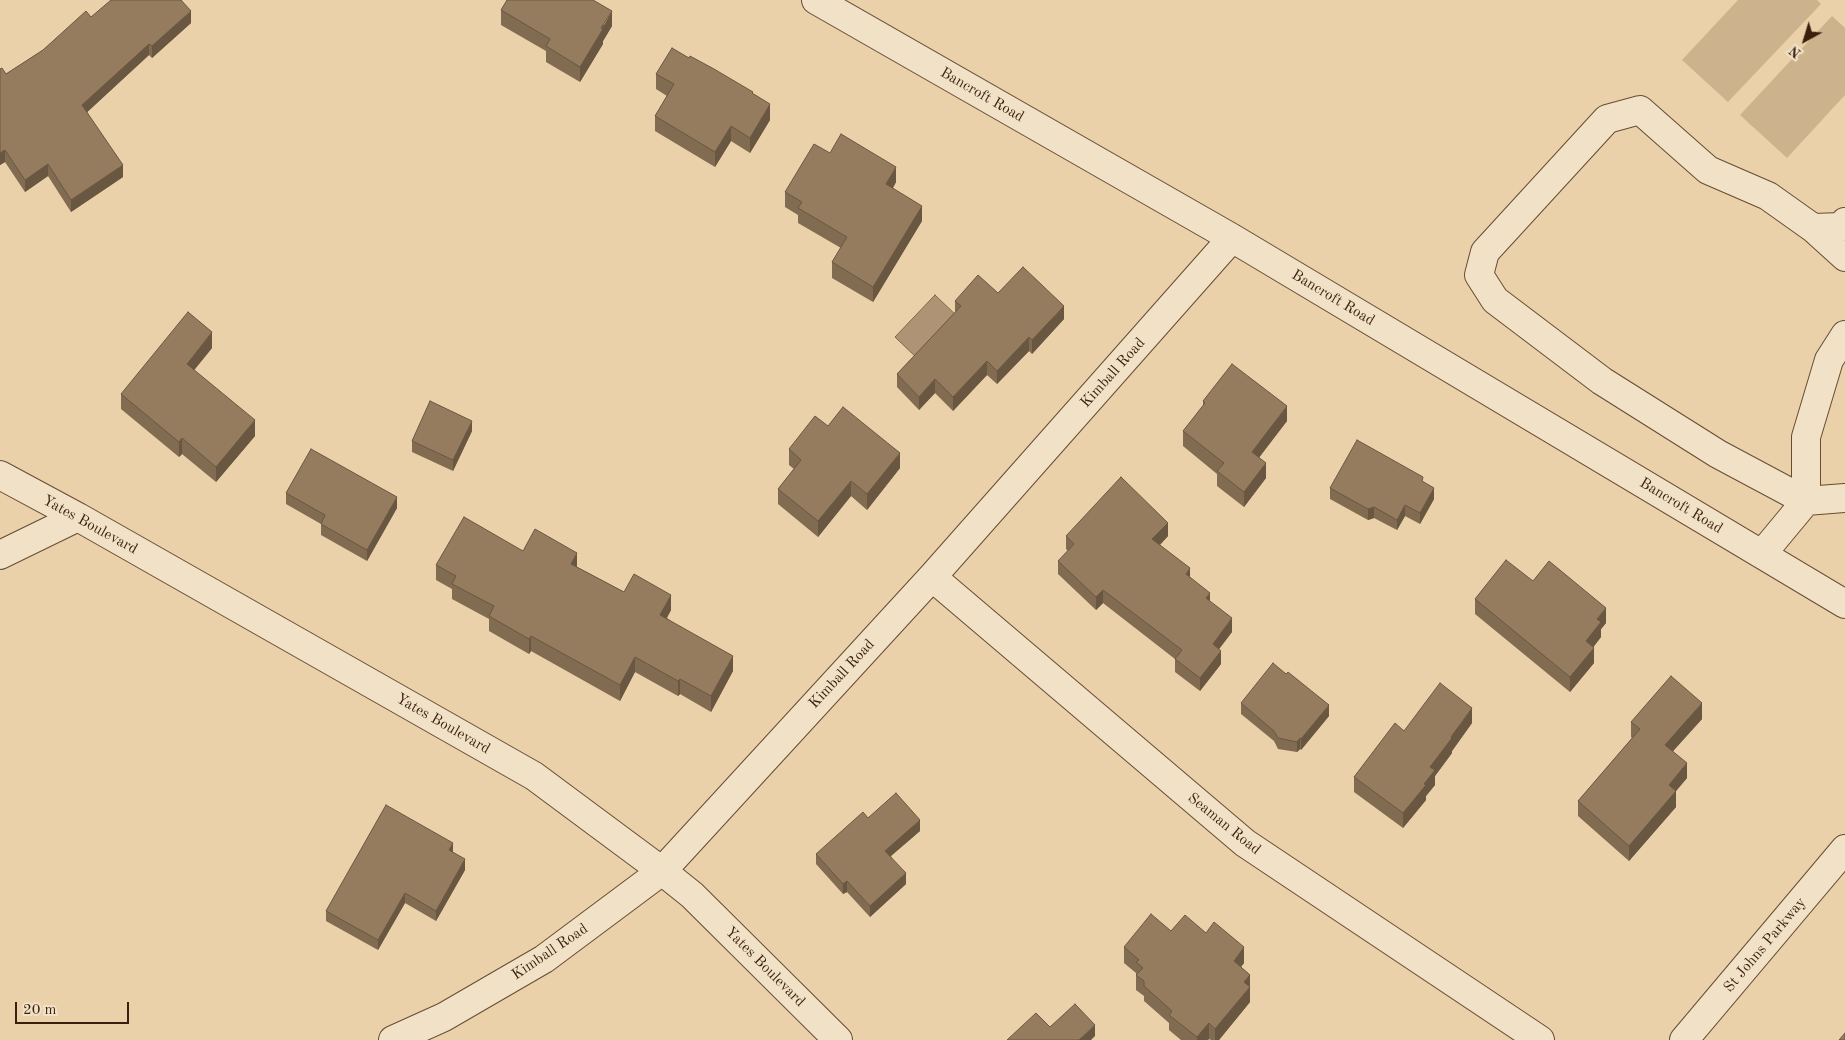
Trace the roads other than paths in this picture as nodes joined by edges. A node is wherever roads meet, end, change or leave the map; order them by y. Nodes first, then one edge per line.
1 (816, 0) edge
2 (1845, 222) edge
3 (1813, 228) junction
4 (1232, 238) junction
5 (1845, 256) edge
6 (1845, 334) edge
7 (0, 475) edge
8 (1845, 498) edge
9 (1806, 501) junction
10 (78, 517) junction
11 (1762, 554) junction
12 (0, 555) edge
13 (932, 577) junction
14 (1845, 604) edge
15 (1845, 849) edge
16 (662, 871) junction
17 (393, 1040) edge
18 (838, 1040) edge
19 (1540, 1040) edge
20 (1684, 1040) edge

1 - 4 street, Bancroft Road
2 - 3 street
3 - 5 street
3 - 9 street
4 - 11 street, Bancroft Road
4 - 13 street, Kimball Road
6 - 9 street
7 - 10 street, Yates Boulevard
8 - 9 street
9 - 11 street
10 - 12 street
10 - 16 street, Yates Boulevard
11 - 14 street, Bancroft Road
13 - 16 street, Kimball Road
13 - 19 street, Seaman Road
15 - 20 street, St Johns Parkway
16 - 17 street, Kimball Road
16 - 18 street, Yates Boulevard

